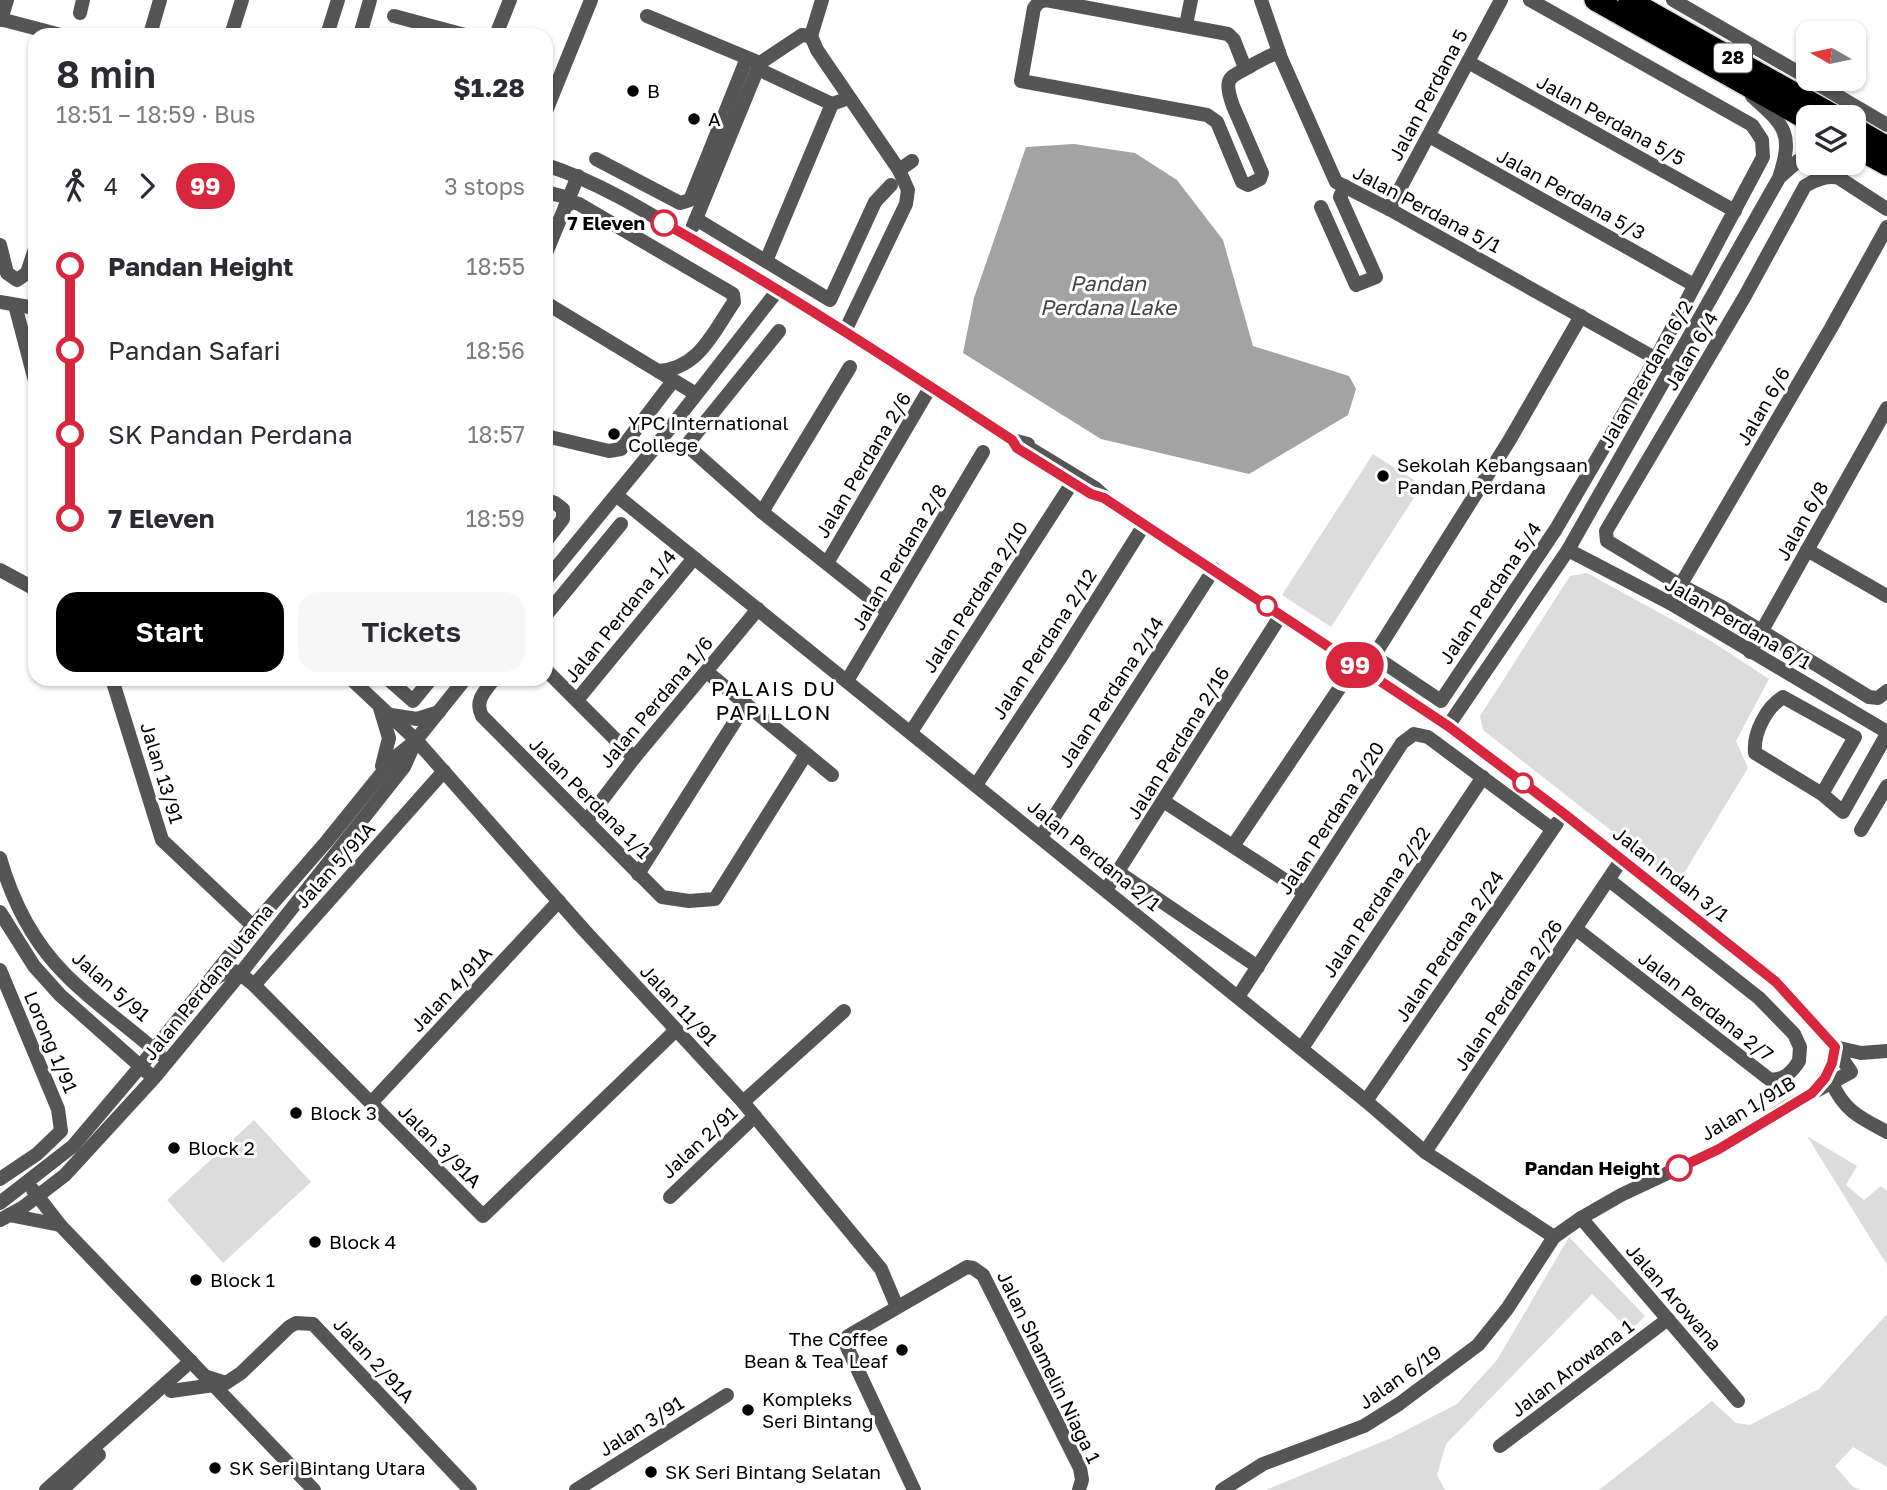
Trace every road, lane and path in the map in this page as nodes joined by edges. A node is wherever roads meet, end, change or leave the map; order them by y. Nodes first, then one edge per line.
1 (7, 0) edge
2 (160, 0) edge
3 (242, 0) edge
4 (338, 0) edge
5 (370, 0) edge
6 (510, 0) edge
7 (591, 0) edge
8 (822, 0) edge
9 (1191, 0) edge
10 (1261, 0) edge
11 (1501, 0) edge
12 (1530, 0) edge
13 (1595, 0) edge
14 (1629, 0) edge
15 (1673, 0) edge
16 (1074, 2) edge
17 (394, 16) dead end
18 (647, 16) dead end
19 (0, 20) edge
20 (1186, 25) junction
21 (33, 28) edge
22 (152, 28) edge
23 (233, 28) edge
24 (329, 28) edge
25 (362, 28) edge
26 (439, 28) edge
27 (499, 28) edge
28 (811, 36) junction
29 (1280, 55) junction
30 (1468, 62) junction
31 (755, 63) junction
32 (1251, 66) junction
33 (1796, 76) edge
34 (1735, 79) junction
35 (1796, 79) edge
36 (1812, 91) edge
37 (1821, 91) edge
38 (553, 94) edge
39 (849, 98) junction
40 (832, 104) junction
41 (1825, 105) edge
42 (1796, 113) edge
43 (1887, 125) edge
44 (1866, 135) edge
45 (1429, 136) junction
46 (1887, 147) edge
47 (1866, 154) edge
48 (596, 159) dead end
49 (912, 161) dead end
50 (1796, 162) edge
51 (1887, 165) edge
52 (553, 167) edge
53 (899, 170) junction
54 (583, 178) junction
55 (1779, 178) junction
56 (891, 185) dead end
57 (1350, 189) junction
58 (553, 195) edge
59 (571, 203) junction
60 (1321, 207) dead end
61 (1389, 208) junction
62 (1887, 209) edge
63 (1735, 211) junction
64 (696, 219) junction
65 (1887, 227) edge
66 (689, 237) junction
67 (553, 239) edge
68 (0, 245) edge
69 (766, 261) junction
70 (28, 270) edge
71 (1695, 285) junction
72 (778, 290) junction
73 (0, 302) edge
74 (15, 304) junction
75 (28, 307) edge
76 (553, 307) edge
77 (1581, 316) junction
78 (779, 331) dead end
79 (845, 331) junction
80 (28, 354) edge
81 (1656, 358) junction
82 (694, 359) junction
83 (850, 368) dead end
84 (1672, 368) junction
85 (658, 371) junction
86 (673, 381) junction
87 (931, 386) junction
88 (696, 394) junction
89 (1887, 408) edge
90 (553, 438) edge
91 (1017, 441) junction
92 (983, 452) dead end
93 (1072, 483) junction
94 (1099, 493) junction
95 (616, 495) junction
96 (553, 502) edge
97 (762, 512) junction
98 (621, 524) dead end
99 (1144, 525) junction
100 (553, 532) edge
101 (1577, 533) junction
102 (1568, 550) junction
103 (1807, 550) junction
104 (694, 558) junction
105 (1587, 560) junction
106 (827, 563) junction
107 (553, 568) edge
108 (1213, 569) junction
109 (1555, 569) junction
110 (0, 570) edge
111 (28, 585) edge
112 (1680, 585) junction
113 (1887, 596) edge
114 (1670, 603) junction
115 (553, 607) edge
116 (758, 609) junction
117 (888, 612) junction
118 (1281, 615) junction
119 (1762, 631) junction
120 (1750, 652) junction
121 (1374, 656) junction
122 (1360, 668) junction
123 (706, 672) junction
124 (553, 677) edge
125 (847, 681) junction
126 (114, 686) edge
127 (358, 686) edge
128 (396, 686) edge
129 (425, 686) edge
130 (460, 686) edge
131 (489, 686) edge
132 (1887, 691) edge
133 (577, 700) junction
134 (746, 704) junction
135 (384, 710) junction
136 (439, 712) junction
137 (1448, 726) junction
138 (911, 732) junction
139 (1887, 733) edge
140 (416, 740) junction
141 (806, 754) junction
142 (634, 758) junction
143 (404, 766) junction
144 (442, 768) junction
145 (832, 775) dead end
146 (378, 777) junction
147 (1483, 777) junction
148 (976, 785) junction
149 (1887, 786) edge
150 (1822, 794) junction
151 (1164, 801) junction
152 (1563, 813) junction
153 (586, 821) junction
154 (1552, 829) junction
155 (1861, 830) dead end
156 (1041, 837) junction
157 (1233, 846) junction
158 (0, 858) edge
159 (1622, 859) junction
160 (1118, 872) junction
161 (638, 874) junction
162 (1609, 880) junction
163 (4, 888) edge
164 (1107, 890) junction
165 (1306, 893) junction
166 (559, 901) junction
167 (0, 912) edge
168 (253, 926) junction
169 (1576, 929) junction
170 (1258, 967) junction
171 (0, 970) edge
172 (240, 974) junction
173 (207, 984) junction
174 (254, 985) junction
175 (1238, 997) junction
176 (844, 1011) dead end
177 (675, 1031) junction
178 (167, 1033) junction
179 (137, 1034) junction
180 (1835, 1047) junction
181 (1302, 1048) junction
182 (154, 1049) junction
183 (1887, 1051) edge
184 (122, 1052) junction
185 (167, 1062) junction
186 (140, 1067) junction
187 (1851, 1072) joint
188 (154, 1078) junction
189 (1832, 1083) junction
190 (120, 1091) junction
191 (1812, 1093) junction
192 (1366, 1101) junction
193 (743, 1102) junction
194 (371, 1103) junction
195 (755, 1116) junction
196 (1887, 1132) edge
197 (1424, 1152) junction
198 (0, 1179) edge
199 (28, 1183) junction
200 (38, 1196) junction
201 (670, 1197) dead end
202 (3, 1213) edge
203 (1581, 1218) junction
204 (60, 1225) junction
205 (1554, 1237) junction
206 (897, 1307) junction
207 (1668, 1320) junction
208 (198, 1368) junction
209 (241, 1373) junction
210 (168, 1388) junction
211 (727, 1395) dead end
212 (1738, 1401) dead end
213 (243, 1415) junction
214 (1500, 1446) dead end
215 (46, 1490) edge
216 (62, 1490) edge
217 (314, 1490) edge
218 (471, 1490) edge
219 (576, 1490) edge
220 (914, 1490) edge
221 (1079, 1490) edge
222 (1222, 1490) edge

1 - 19 street
2 - 22 street
3 - 23 street
4 - 24 street
5 - 25 street
6 - 27 street
7 - 38 street
8 - 28 street
9 - 20 street
10 - 29 street, Jalan Perdana 5/1
11 - 30 street, Jalan Perdana 5
12 - 63 street, Jalan Perdana 5/4
13 - 34 highway, 28
14 - 35 highway, 28
15 - 33 street
16 - 20 street
16 - 32 street
17 - 26 street
18 - 31 street
19 - 21 street
20 - 32 street
28 - 31 street
28 - 39 street
29 - 32 street
29 - 57 street, Jalan Perdana 5/1
30 - 45 street, Jalan Perdana 5
30 - 63 street, Jalan Perdana 5/5
31 - 40 street
31 - 48 street
31 - 64 street
34 - 42 highway, 28
34 - 55 street, Jalan Perdana 6/2
36 - 41 highway, 28
37 - 43 street
39 - 40 street
39 - 53 street
40 - 69 street
44 - 46 highway
45 - 61 street, Jalan Perdana 5
45 - 71 street, Jalan Perdana 5/3
47 - 51 highway
49 - 53 street
50 - 55 street, Jalan Perdana 6/2
52 - 54 street
53 - 79 street
54 - 59 street
54 - 66 street
55 - 84 street, Jalan Perdana 6/2
56 - 69 street
57 - 60 street
57 - 61 street, Jalan Perdana 5/1
58 - 59 street
59 - 67 street
59 - 82 street
61 - 77 street, Jalan Perdana 5/1
62 - 112 street, Jalan 6/4
63 - 71 street, Jalan Perdana 5/4
64 - 66 street
64 - 69 street
65 - 112 street, Jalan 6/6
66 - 72 street
68 - 70 street
71 - 81 street, Jalan Perdana 5/4
72 - 79 street
72 - 88 street
73 - 74 street
74 - 75 street
74 - 80 street
76 - 85 street
77 - 81 street, Jalan Perdana 5/1
77 - 121 street
78 - 97 street
79 - 87 street
81 - 84 street, Jalan Perdana 5/1
81 - 121 street, Jalan Perdana 5/4
82 - 85 street
82 - 88 street
83 - 97 street
84 - 101 street, Jalan Perdana 6/2
85 - 86 street
86 - 88 street
86 - 90 street
87 - 91 street
87 - 106 street, Jalan Perdana 2/6
88 - 95 street
89 - 103 street, Jalan 6/8
91 - 93 street
91 - 94 street
92 - 117 street, Jalan Perdana 2/8
93 - 94 street
93 - 138 street, Jalan Perdana 2/10
94 - 99 street, Jalan Indah 3/1
95 - 104 street, Jalan Perdana 2/1
95 - 107 street
96 - 100 street
97 - 106 street
98 - 115 street
99 - 108 street, Jalan Indah 3/1
99 - 148 street, Jalan Perdana 2/12
101 - 102 street, Jalan Perdana 6/2
101 - 105 street
102 - 105 street, Jalan Perdana 6/1
102 - 109 street, Jalan Perdana 6/2
103 - 113 street
103 - 119 street, Jalan 6/8
104 - 116 street, Jalan Perdana 2/1
104 - 133 street, Jalan Perdana 1/4
105 - 109 street
105 - 114 street, Jalan Perdana 6/1
106 - 117 street
108 - 118 street, Jalan Indah 3/1
108 - 156 street, Jalan Perdana 2/14
109 - 137 street, Jalan Perdana 6/2
110 - 111 street
112 - 114 street, Jalan 6/6
112 - 119 street
114 - 120 street, Jalan Perdana 6/1
116 - 123 street, Jalan Perdana 1/6
116 - 125 street, Jalan Perdana 2/1
117 - 125 street, Jalan Perdana 2/8
118 - 122 street, Jalan Indah 3/1
118 - 151 street, Jalan Perdana 2/16
119 - 120 street, Jalan 6/8
119 - 132 street
120 - 139 street, Jalan Perdana 6/1
121 - 122 street
122 - 137 street, Jalan Indah 3/1
122 - 157 street
123 - 134 street
123 - 142 street, Jalan Perdana 1/6
124 - 133 street
125 - 138 street, Jalan Perdana 2/1
126 - 168 street, Jalan 13/91
127 - 135 street
128 - 129 street
130 - 136 street, Jalan Perdana Utama
131 - 153 street, Jalan Perdana 1/1
133 - 142 street
134 - 141 street
134 - 161 street
135 - 136 street
135 - 140 street
135 - 146 street
136 - 140 street, Jalan Perdana Utama
137 - 152 street, Jalan Indah 3/1
138 - 148 street, Jalan Perdana 2/1
139 - 150 street
140 - 143 street, Jalan Perdana Utama
140 - 144 street, Jalan 11/91
140 - 146 street, Jalan Perdana Utama
141 - 145 street
141 - 161 street, Jalan Perdana 1/1
142 - 153 street, Jalan Perdana 1/6
143 - 144 street
143 - 172 street, Jalan Perdana Utama
144 - 166 street, Jalan 11/91
144 - 174 street, Jalan 5/91A
146 - 168 street, Jalan Perdana Utama
147 - 154 street, Jalan Perdana 2/20
147 - 165 street, Jalan Perdana 2/20
147 - 181 street, Jalan Perdana 2/22
148 - 156 street, Jalan Perdana 2/1
149 - 155 street
150 - 150 street
151 - 157 street
151 - 160 street, Jalan Perdana 2/16
152 - 154 street, Jalan Perdana 2/24
152 - 159 street, Jalan Indah 3/1
153 - 161 street, Jalan Perdana 1/1
154 - 192 street, Jalan Perdana 2/24
156 - 164 street, Jalan Perdana 2/1
157 - 165 street
158 - 163 street, Jalan 5/91
159 - 162 street, Jalan Perdana 2/26
159 - 180 street, Jalan Indah 3/1
160 - 164 street, Jalan Perdana 2/16
160 - 170 street, Jalan Perdana 2/1
162 - 169 street, Jalan Perdana 2/26
162 - 169 street, Jalan Perdana 2/7
163 - 179 street, Jalan 5/91
164 - 175 street, Jalan Perdana 2/1
165 - 170 street, Jalan Perdana 2/20
166 - 177 street, Jalan 11/91
166 - 194 street, Jalan 4/91A
167 - 184 street, Jalan 5/91
168 - 173 street, Jalan Perdana Utama
169 - 197 street, Jalan Perdana 2/26
170 - 175 street, Jalan Perdana 2/20
171 - 198 street, Lorong 1/91
172 - 173 street
172 - 174 street, Jalan 3/91A
172 - 185 street, Jalan Perdana Utama
173 - 178 street, Jalan Perdana Utama
174 - 194 street, Jalan 3/91A
175 - 181 street, Jalan Perdana 2/1
176 - 193 street
177 - 193 street, Jalan 11/91
177 - 194 street, Jalan 3/91A
178 - 179 street
178 - 182 street, Jalan Perdana Utama
179 - 182 street, Jalan 5/91
180 - 183 street
180 - 187 street, Jalan Indah 3/1
180 - 191 street
181 - 192 street, Jalan Perdana 2/1
182 - 185 street, Jalan 5/91
182 - 186 street, Jalan Perdana Utama
184 - 186 street, Jalan 5/91
184 - 190 street
185 - 188 street, Jalan Perdana Utama
186 - 188 street, Jalan 5/91
186 - 190 street, Jalan Perdana Utama
187 - 189 street, Jalan 1/91B
188 - 200 street, Jalan Perdana Utama
189 - 191 street, Jalan 1/91B
189 - 196 street
190 - 199 street, Jalan Perdana Utama
191 - 203 street, Jalan 1/91B
192 - 197 street, Jalan Perdana 2/1
193 - 195 street, Jalan 11/91
195 - 201 street, Jalan 2/91
195 - 206 street, Jalan 11/91
197 - 205 street, Jalan Perdana 2/1
199 - 200 street
199 - 202 street, Jalan Perdana Utama
200 - 202 street, Jalan Perdana Utama
200 - 204 street
202 - 204 street
203 - 205 street, Jalan 1/91B
203 - 207 street, Jalan Arowana
204 - 208 street
205 - 222 street, Jalan 6/19
206 - 220 street
206 - 221 street, Jalan Shamelin Niaga 1
207 - 212 street, Jalan Arowana
207 - 214 street, Jalan Arowana 1
208 - 209 street
208 - 210 street
208 - 210 street
208 - 210 street
208 - 213 street
209 - 213 street
209 - 218 street, Jalan 2/91A
210 - 215 street
210 - 216 street
211 - 219 street, Jalan 3/91
213 - 217 street

